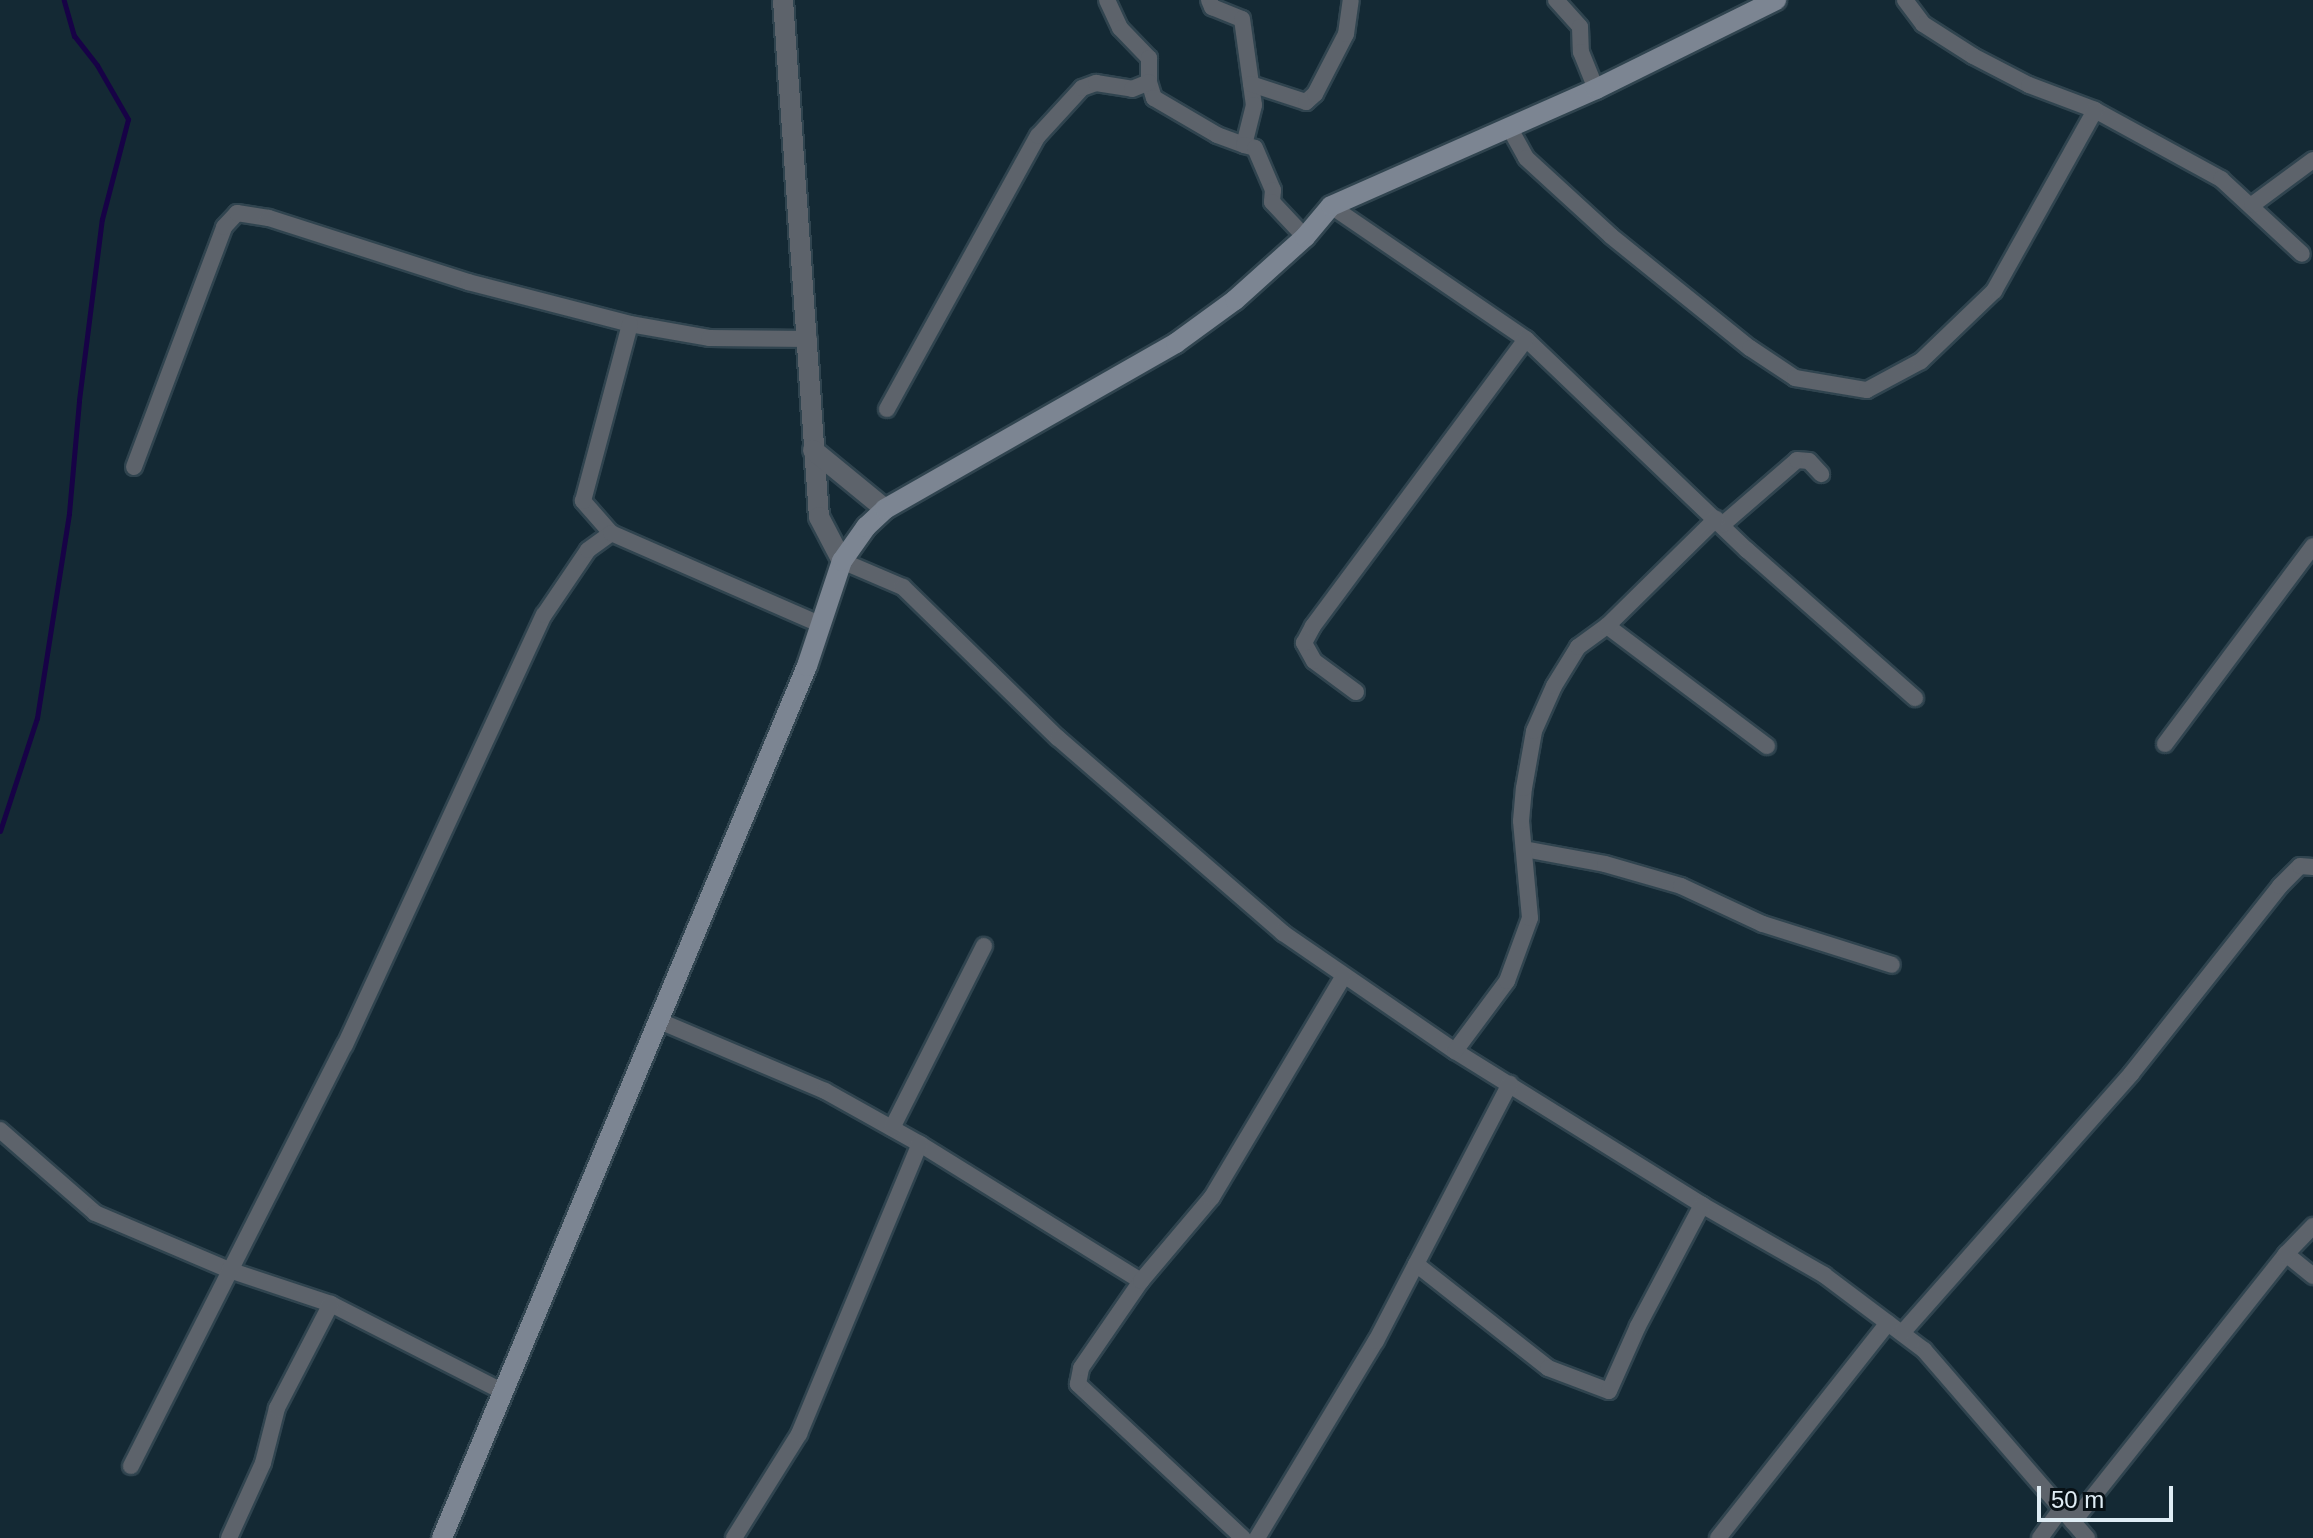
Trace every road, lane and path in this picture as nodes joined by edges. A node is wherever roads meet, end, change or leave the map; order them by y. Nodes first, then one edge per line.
1 (783, 0) edge
2 (1107, 0) edge
3 (1209, 0) edge
4 (1351, 0) edge
5 (1556, 0) edge
6 (1776, 0) edge
7 (1905, 0) edge
8 (1149, 82) junction
9 (1251, 84) junction
10 (1596, 89) junction
11 (2095, 110) junction
12 (1509, 127) junction
13 (1244, 145) junction
14 (2313, 160) edge
15 (2252, 205) junction
16 (1331, 206) junction
17 (1305, 237) junction
18 (2302, 254) dead end
19 (630, 324) junction
20 (809, 339) junction
21 (1526, 339) junction
22 (887, 409) dead end
23 (813, 450) junction
24 (134, 467) dead end
25 (1821, 474) dead end
26 (885, 509) junction
27 (1719, 522) junction
28 (611, 533) junction
29 (2313, 546) edge
30 (842, 561) junction
31 (819, 624) junction
32 (1607, 626) junction
33 (1356, 692) dead end
34 (1915, 698) dead end
35 (2165, 744) dead end
36 (1767, 746) dead end
37 (1524, 849) junction
38 (2313, 867) edge
39 (984, 946) dead end
40 (1892, 965) dead end
41 (1344, 976) junction
42 (657, 1020) junction
43 (1455, 1051) junction
44 (1510, 1084) junction
45 (892, 1128) junction
46 (0, 1130) edge
47 (920, 1144) junction
48 (1702, 1205) junction
49 (2313, 1226) edge
50 (2286, 1254) junction
51 (1416, 1264) junction
52 (229, 1270) junction
53 (2313, 1276) edge
54 (1141, 1281) junction
55 (331, 1304) junction
56 (1895, 1328) junction
57 (502, 1391) junction
58 (131, 1466) dead end
59 (2062, 1508) junction
60 (2073, 1522) junction
61 (229, 1538) edge
62 (442, 1538) edge
63 (734, 1538) edge
64 (1243, 1538) edge
65 (1257, 1538) edge
66 (1718, 1538) edge
67 (2040, 1538) edge
68 (2087, 1538) edge

1 - 20 street
2 - 8 street
3 - 9 street
4 - 9 street
5 - 10 street
6 - 10 main road
7 - 11 street
8 - 13 street
8 - 22 street
9 - 13 street
10 - 12 main road
11 - 12 street
11 - 15 street
12 - 16 main road
13 - 17 street
14 - 15 street
15 - 18 street
16 - 17 main road
16 - 21 street
17 - 26 main road
19 - 20 street
19 - 24 street
19 - 28 street
20 - 23 street
21 - 27 street
21 - 33 street
23 - 26 street
23 - 30 street
25 - 27 street
26 - 30 main road
27 - 32 street
27 - 34 street
28 - 31 street
28 - 52 street
29 - 35 street
30 - 31 main road
30 - 41 street
31 - 42 main road
32 - 36 street
32 - 37 street
37 - 40 street
37 - 43 street
38 - 56 street
39 - 45 street
41 - 43 street
41 - 54 street
42 - 45 street
42 - 57 main road
43 - 44 street
44 - 48 street
44 - 51 street
45 - 47 street
46 - 52 street
47 - 54 street
47 - 63 street
48 - 51 street
48 - 56 street
49 - 50 street
50 - 53 street
50 - 60 street
51 - 65 street
52 - 55 street
52 - 58 street
54 - 64 street
55 - 57 street
55 - 61 street
56 - 59 street
56 - 66 street
57 - 62 main road
59 - 60 street
59 - 67 street
60 - 68 street

